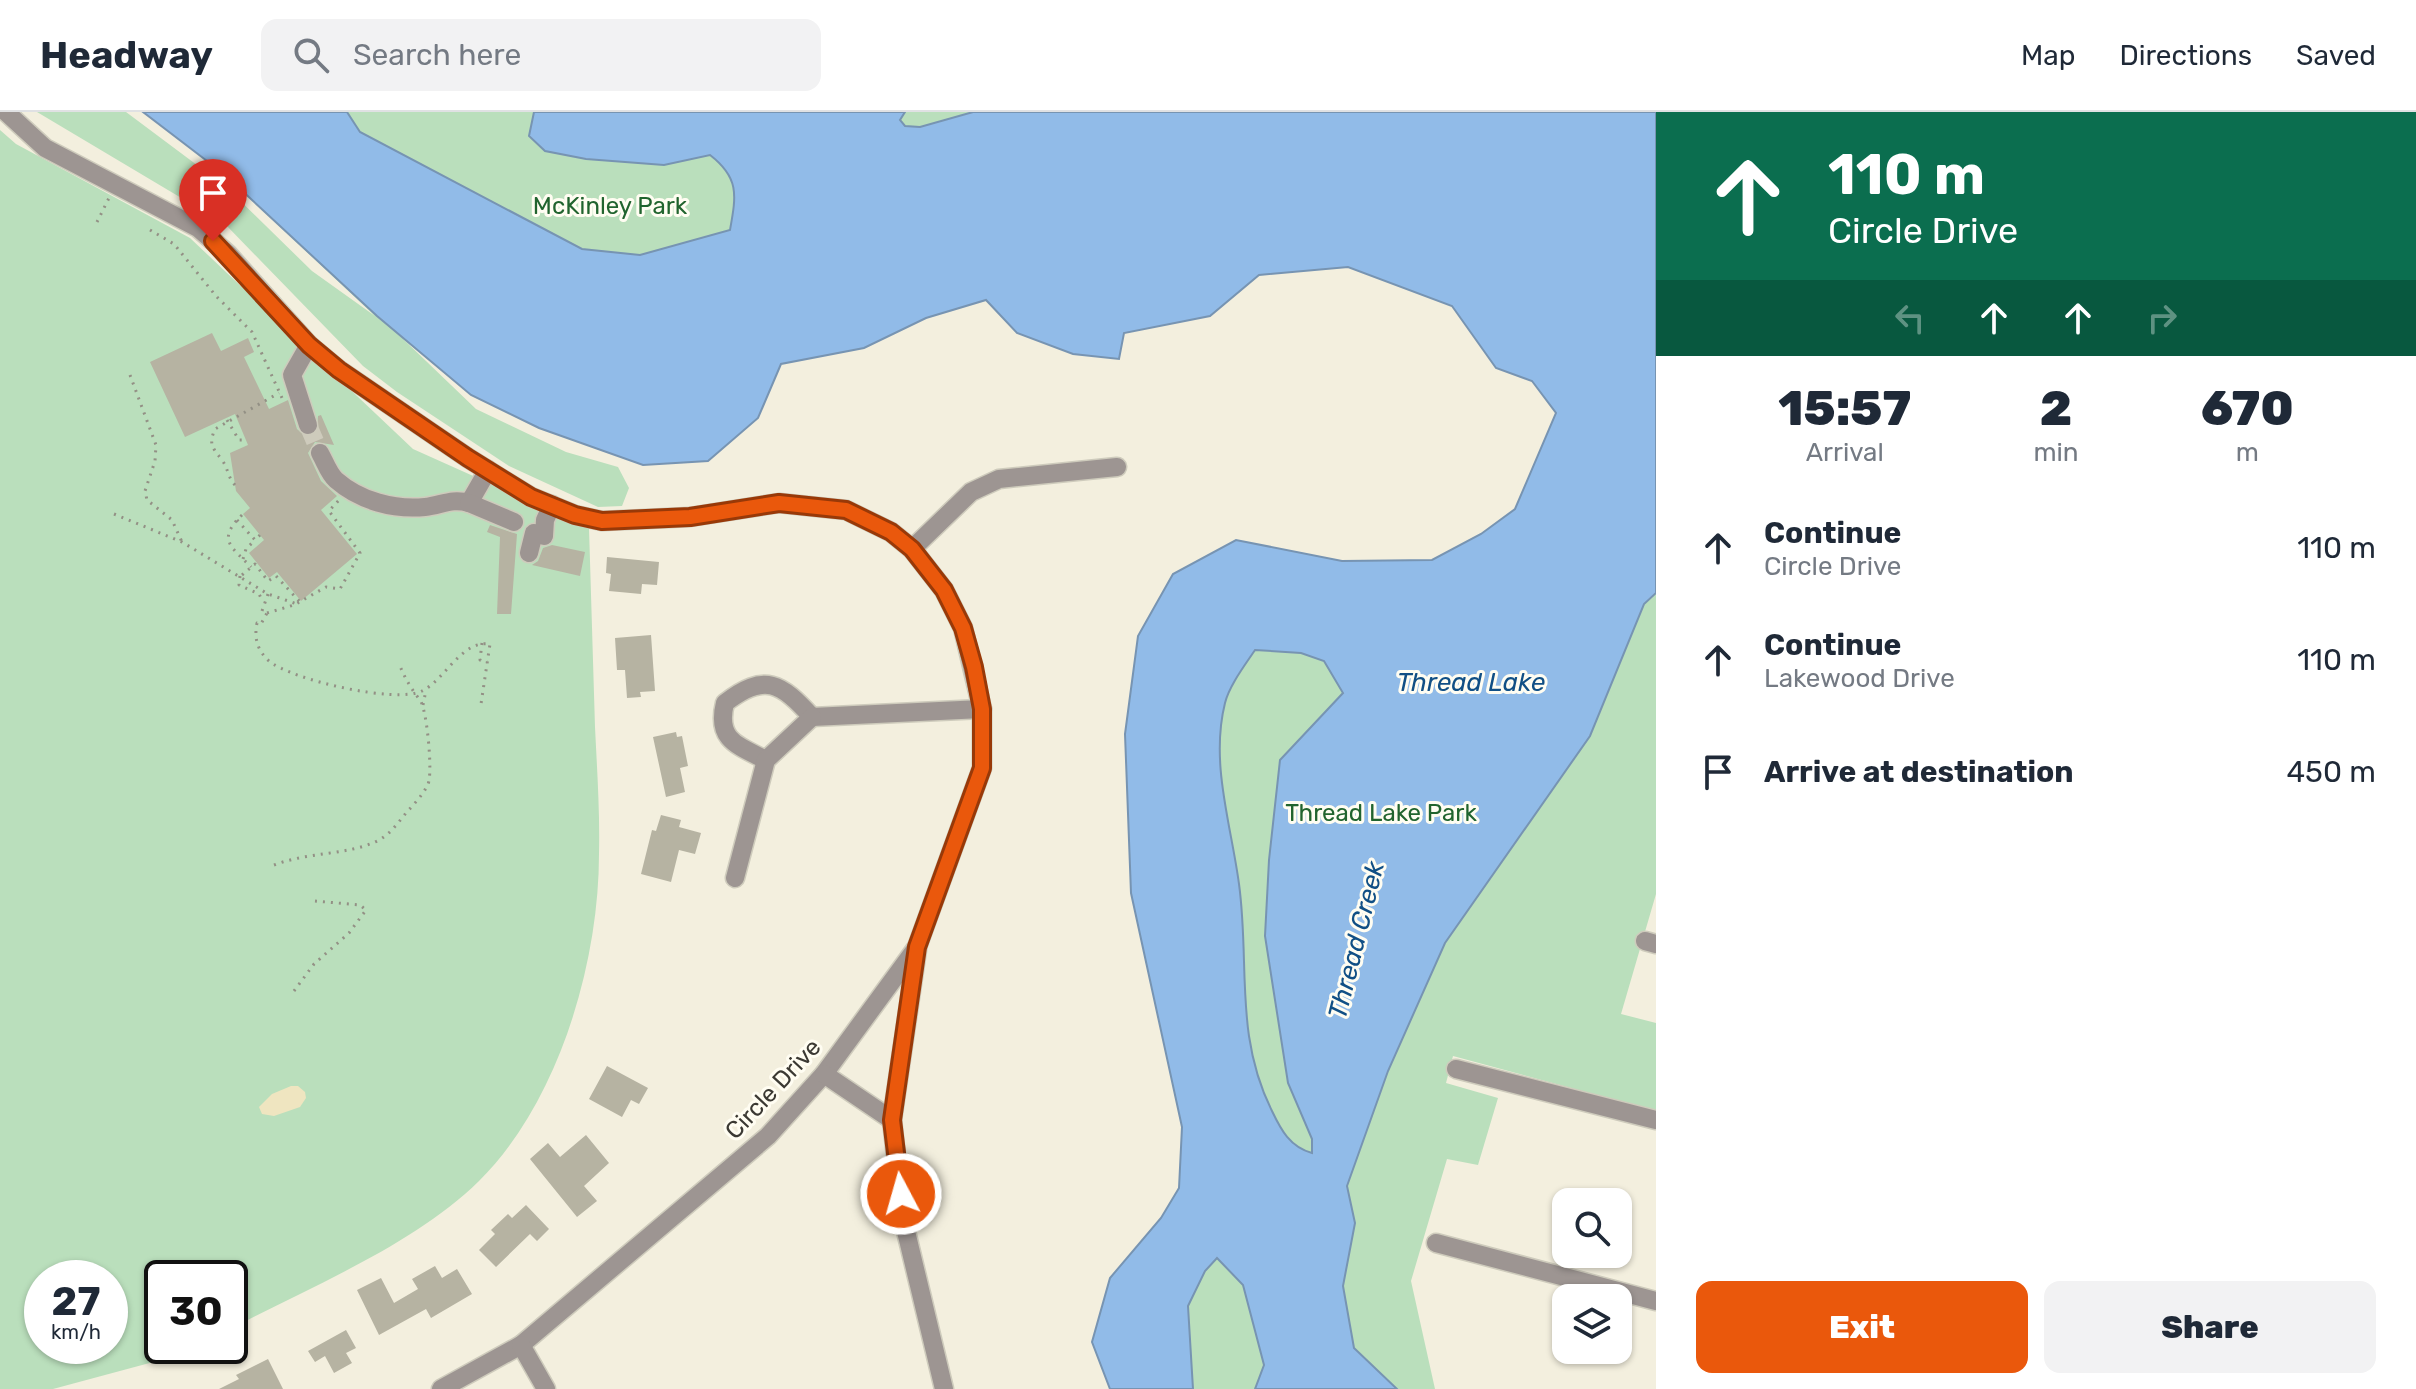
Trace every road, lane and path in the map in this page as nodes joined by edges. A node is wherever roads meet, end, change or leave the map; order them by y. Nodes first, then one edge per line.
1 (6, 112) edge
2 (116, 184) junction
3 (97, 222) dead end
4 (150, 230) dead end
5 (309, 345) junction
6 (130, 375) dead end
7 (279, 393) junction
8 (298, 398) junction
9 (227, 420) junction
10 (308, 425) tunnel mouth
11 (247, 440) dead end
12 (320, 453) tunnel mouth
13 (1117, 467) dead end
14 (488, 470) junction
15 (235, 485) dead end
16 (342, 497) dead end
17 (469, 503) junction
18 (552, 505) junction
19 (114, 514) dead end
20 (242, 515) dead end
21 (237, 520) junction
22 (514, 522) dead end
23 (260, 535) dead end
24 (255, 540) junction
25 (182, 542) junction
26 (912, 549) junction
27 (529, 553) dead end
28 (243, 559) junction
29 (251, 567) junction
30 (241, 577) junction
31 (268, 594) junction
32 (298, 603) junction
33 (264, 606) junction
34 (267, 613) junction
35 (399, 664) dead end
36 (428, 687) junction
37 (412, 694) junction
38 (481, 704) dead end
39 (982, 709) junction
40 (424, 710) junction
41 (812, 717) junction
42 (766, 760) junction
43 (274, 865) dead end
44 (735, 878) dead end
45 (315, 901) dead end
46 (917, 947) junction
47 (294, 991) dead end
48 (1456, 1069) dead end
49 (824, 1074) junction
50 (892, 1120) junction
51 (1656, 1120) edge
52 (1436, 1243) dead end
53 (1656, 1301) edge
54 (521, 1345) junction
55 (441, 1389) edge
56 (546, 1389) edge
57 (944, 1389) edge

1 - 2 street, Circle Drive
2 - 3 path
2 - 5 street, Circle Drive
4 - 7 path
5 - 8 street
5 - 14 street, Circle Drive
6 - 25 path
7 - 8 path
7 - 9 path
8 - 10 street
9 - 11 path
9 - 15 path
12 - 17 street
13 - 26 street
14 - 17 street
14 - 18 street, Circle Drive
16 - 32 path
17 - 22 street
18 - 26 street, Circle Drive
18 - 27 street
19 - 25 path
20 - 21 path
21 - 24 path
21 - 28 path
23 - 24 path
24 - 28 path
25 - 30 path
26 - 39 street, Circle Drive
28 - 29 path
29 - 30 path
29 - 32 path
30 - 31 path
30 - 33 path
31 - 32 path
31 - 33 path
32 - 34 path
33 - 34 path
34 - 37 path
35 - 37 path
36 - 37 path
36 - 38 path
36 - 40 path
37 - 40 path
39 - 41 street
39 - 46 street, Circle Drive
40 - 43 path
41 - 42 street
41 - 42 street
42 - 44 street
45 - 47 path
46 - 49 street, Circle Drive
46 - 50 street
48 - 51 street
49 - 50 street
49 - 54 street, Circle Drive
50 - 57 street
52 - 53 street
54 - 55 street, Circle Drive
54 - 56 street

